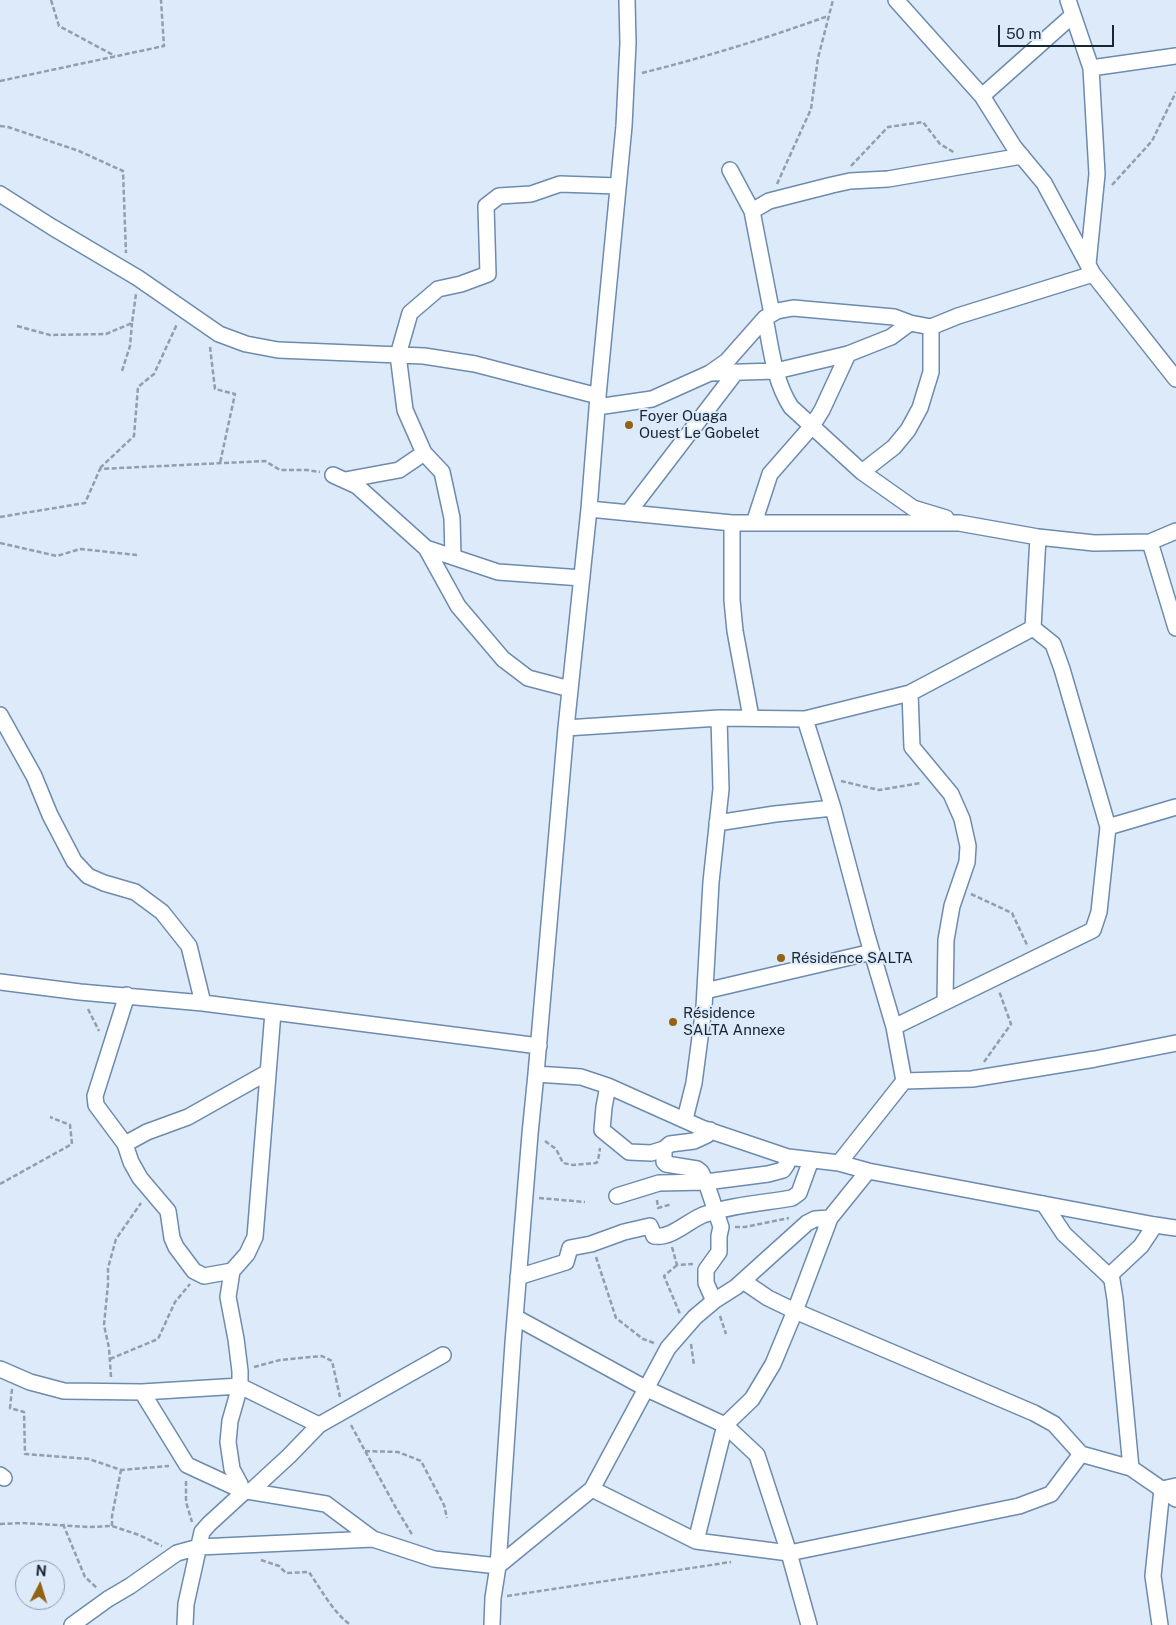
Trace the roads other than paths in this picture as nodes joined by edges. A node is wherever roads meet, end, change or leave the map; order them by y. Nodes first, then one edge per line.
1 (628, 0) edge
2 (896, 0) edge
3 (1068, 0) edge
4 (1073, 15) junction
5 (1176, 56) edge
6 (1090, 68) junction
7 (982, 96) junction
8 (1022, 156) junction
9 (730, 170) dead end
10 (618, 186) junction
11 (0, 194) edge
12 (752, 211) junction
13 (1090, 269) junction
14 (768, 316) junction
15 (910, 323) junction
16 (931, 327) junction
17 (848, 354) junction
18 (398, 355) junction
19 (776, 371) junction
20 (736, 372) junction
21 (710, 373) junction
22 (1176, 379) edge
23 (598, 401) junction
24 (812, 426) junction
25 (424, 453) junction
26 (862, 472) junction
27 (589, 509) junction
28 (628, 513) junction
29 (732, 523) junction
30 (754, 523) junction
31 (959, 523) junction
32 (1176, 531) edge
33 (1038, 537) junction
34 (1150, 542) junction
35 (426, 548) junction
36 (453, 557) junction
37 (582, 578) junction
38 (1033, 628) junction
39 (1176, 628) edge
40 (570, 689) junction
41 (910, 694) junction
42 (0, 715) edge
43 (751, 717) junction
44 (719, 718) junction
45 (805, 719) junction
46 (566, 728) junction
47 (1176, 807) edge
48 (833, 808) junction
49 (717, 822) junction
50 (1108, 827) junction
51 (872, 952) junction
52 (0, 982) edge
53 (705, 991) junction
54 (127, 995) junction
55 (945, 1002) junction
56 (203, 1003) junction
57 (273, 1012) junction
58 (894, 1027) junction
59 (1176, 1043) edge
60 (539, 1046) junction
61 (268, 1072) junction
62 (536, 1074) junction
63 (904, 1081) junction
64 (608, 1086) junction
65 (685, 1119) junction
66 (710, 1130) junction
67 (125, 1144) junction
68 (664, 1149) junction
69 (788, 1157) junction
70 (811, 1160) junction
71 (838, 1163) junction
72 (868, 1170) junction
73 (706, 1182) junction
74 (617, 1196) dead end
75 (1044, 1204) junction
76 (716, 1211) junction
77 (830, 1218) junction
78 (1155, 1225) junction
79 (1176, 1228) edge
80 (232, 1271) junction
81 (1109, 1276) junction
82 (518, 1277) junction
83 (743, 1281) junction
84 (714, 1301) junction
85 (795, 1311) junction
86 (515, 1318) junction
87 (443, 1355) dead end
88 (0, 1369) edge
89 (240, 1386) junction
90 (647, 1389) junction
91 (142, 1392) junction
92 (319, 1424) junction
93 (725, 1425) junction
94 (1081, 1454) junction
95 (1131, 1468) junction
96 (1169, 1488) edge
97 (592, 1489) junction
98 (246, 1491) junction
99 (1176, 1500) edge
100 (373, 1539) junction
101 (696, 1541) junction
102 (199, 1547) junction
103 (789, 1553) junction
104 (498, 1566) junction
105 (76, 1624) edge
106 (185, 1625) edge
107 (492, 1625) edge
108 (808, 1625) edge
109 (1160, 1625) edge

1 - 10 street
2 - 7 street
3 - 4 street
4 - 6 street
4 - 7 street
5 - 6 street
6 - 13 street
7 - 8 street
8 - 12 street
8 - 13 street
9 - 12 street
10 - 18 street
10 - 23 street
11 - 18 street
12 - 14 street
13 - 16 street
13 - 22 street
14 - 15 street
14 - 19 street
14 - 21 street
15 - 16 street
15 - 17 street
16 - 26 street
17 - 19 street
17 - 24 street
18 - 23 street
18 - 25 street
19 - 20 street
19 - 24 street
20 - 21 street
20 - 28 street
21 - 23 street
23 - 27 street
24 - 26 street
24 - 30 street
25 - 35 street
25 - 36 street
26 - 31 street
27 - 28 street
27 - 37 street
28 - 29 street
29 - 30 street
29 - 43 street
30 - 31 street
31 - 33 street
32 - 34 street
33 - 34 street
33 - 38 street
34 - 39 street
35 - 36 street
35 - 40 street
36 - 37 street
37 - 40 street
38 - 41 street
38 - 50 street
40 - 46 street
41 - 45 street
41 - 55 street
42 - 56 street
43 - 44 street
43 - 45 street
44 - 46 street
44 - 49 street
45 - 48 street
46 - 60 street
47 - 50 street
48 - 49 street
48 - 51 street
49 - 53 street
50 - 55 street
51 - 53 street
51 - 58 street
52 - 54 street
53 - 65 street
54 - 56 street
54 - 67 street
55 - 58 street
56 - 57 street
57 - 60 street
57 - 61 street
58 - 63 street
59 - 63 street
60 - 62 street
61 - 67 street
61 - 80 street
62 - 64 street
62 - 82 street
63 - 71 street
64 - 65 street
64 - 68 street
65 - 66 street
66 - 68 street
66 - 69 street
67 - 80 street
68 - 73 street
69 - 70 street
69 - 73 street
70 - 71 street
70 - 76 street
71 - 72 street
72 - 75 street
72 - 77 street
73 - 74 street
73 - 76 street
75 - 78 street
75 - 81 street
76 - 82 street
76 - 84 street
77 - 83 street
77 - 85 street
78 - 79 street
78 - 81 street
80 - 89 street
81 - 95 street
82 - 86 street
83 - 84 street
83 - 85 street
84 - 90 street
85 - 93 street
85 - 94 street
86 - 90 street
86 - 104 street
87 - 92 street
88 - 91 street
89 - 91 street
89 - 92 street
89 - 98 street
90 - 93 street
90 - 97 street
91 - 98 street
92 - 98 street
93 - 101 street
93 - 103 street
94 - 95 street
94 - 103 street
95 - 96 street
96 - 99 street
96 - 109 street
97 - 101 street
97 - 104 street
98 - 100 street
98 - 102 street
100 - 102 street
100 - 104 street
101 - 103 street
102 - 105 street
102 - 106 street
103 - 108 street
104 - 107 street

